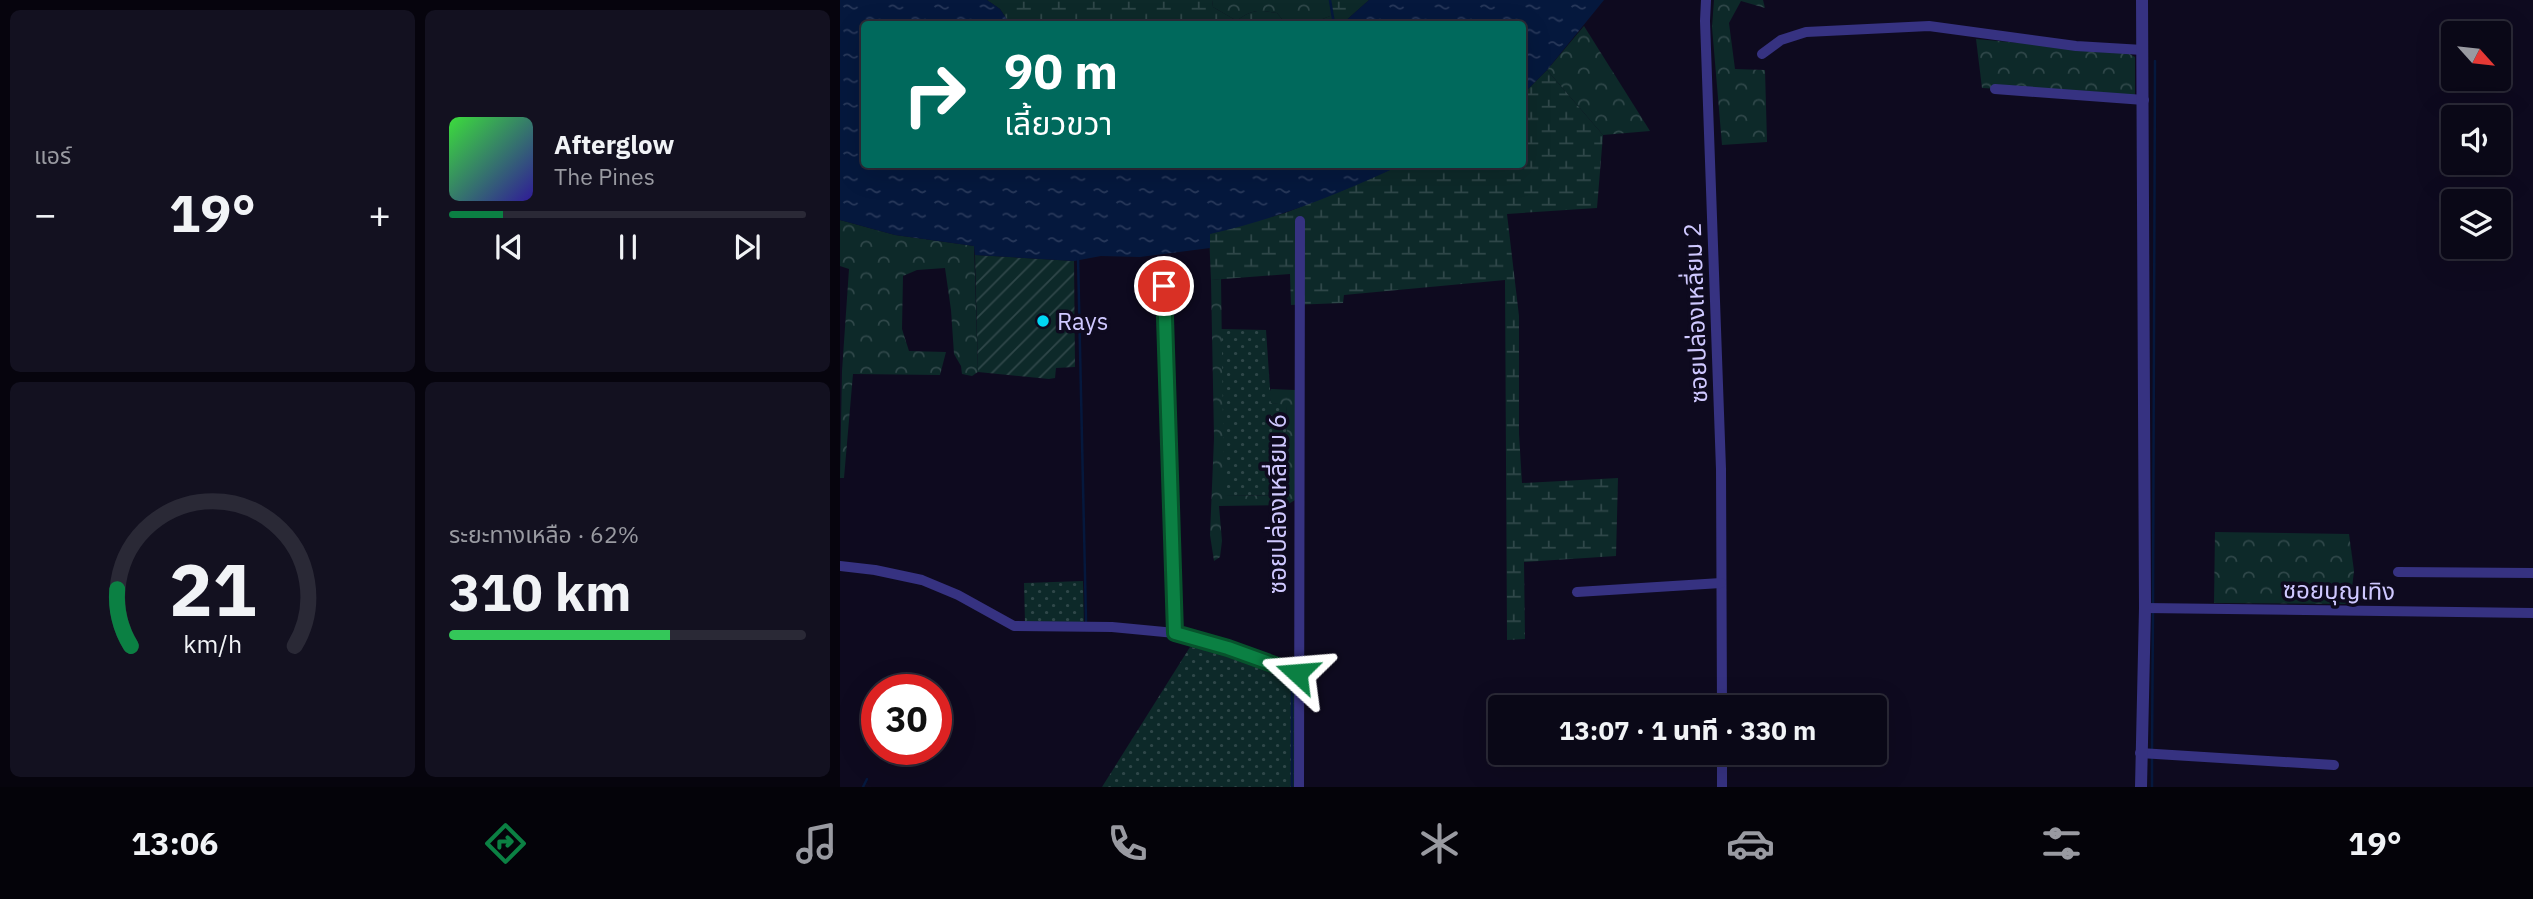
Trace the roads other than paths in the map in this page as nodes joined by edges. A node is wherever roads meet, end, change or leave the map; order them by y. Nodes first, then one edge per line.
1 (1706, 0) edge
2 (2142, 0) edge
3 (2143, 50) junction
4 (1762, 54) dead end
5 (1995, 89) dead end
6 (2144, 100) junction
7 (1300, 221) dead end
8 (1164, 286) dead end
9 (840, 566) edge
10 (2398, 572) dead end
11 (2533, 573) edge
12 (1721, 583) junction
13 (1577, 592) dead end
14 (2145, 608) junction
15 (2533, 613) edge
16 (1175, 633) junction
17 (1297, 673) junction
18 (1721, 695) edge
19 (2140, 753) junction
20 (1722, 765) edge
21 (2334, 765) dead end
22 (1299, 787) edge
23 (1722, 787) edge
24 (2141, 787) edge

1 - 12 street, ซอยปล่องเหลี่ยม 2
2 - 3 street
3 - 4 street
3 - 6 street
5 - 6 street
6 - 14 street
7 - 17 street, ซอยปล่องเหลี่ยม 6
8 - 16 street
9 - 16 street
10 - 11 street
12 - 13 street
12 - 18 street, ซอยปล่องเหลี่ยม 2
14 - 15 street, ซอยบุญเทิง
14 - 19 street
16 - 17 street
17 - 22 street, ซอยปล่องเหลี่ยม 6
19 - 21 street
19 - 24 street
20 - 23 street

